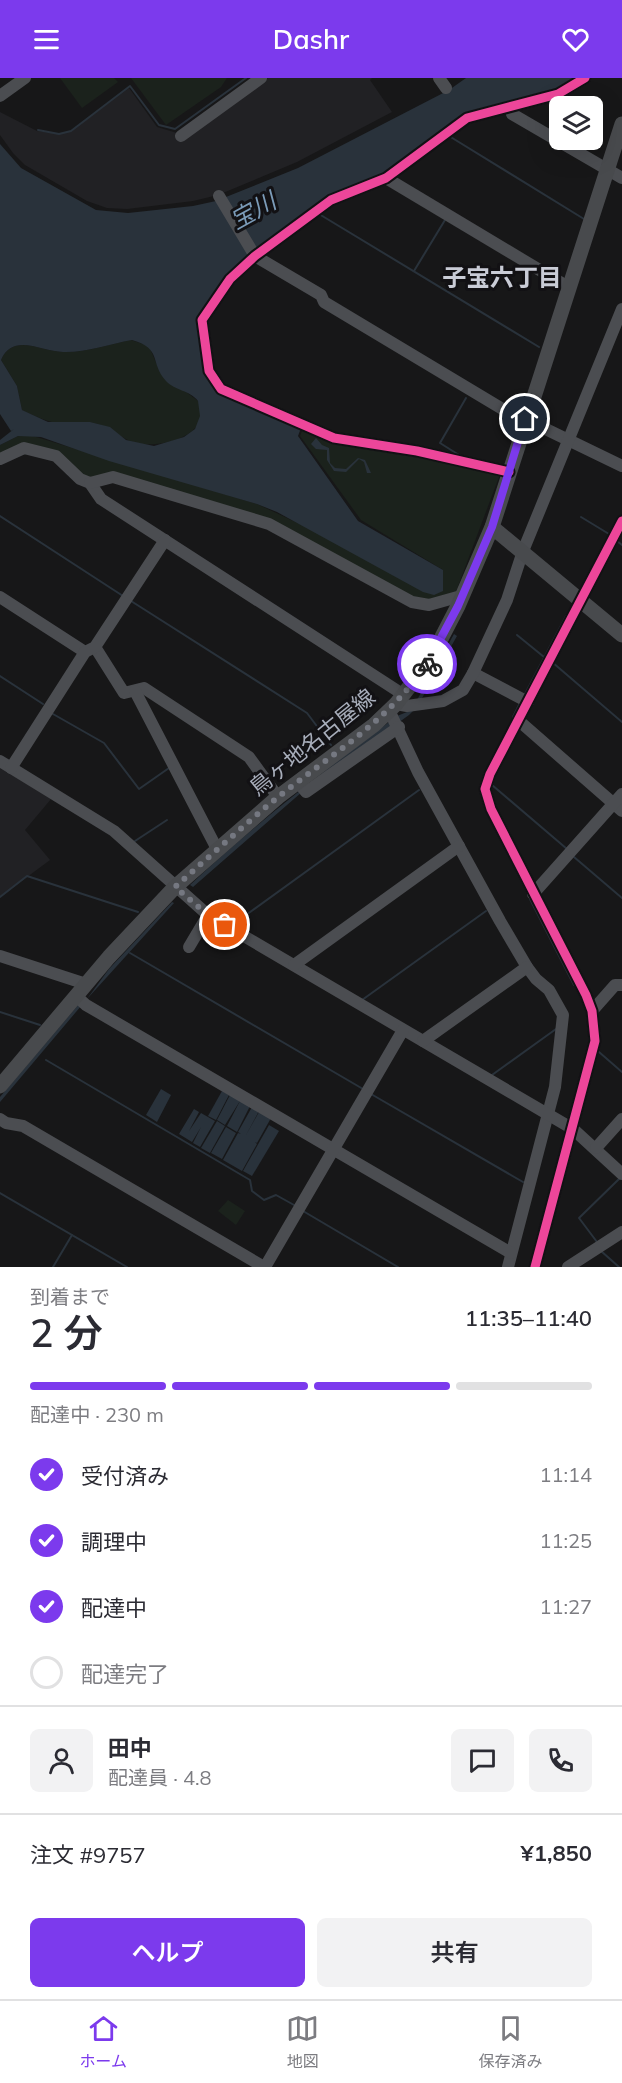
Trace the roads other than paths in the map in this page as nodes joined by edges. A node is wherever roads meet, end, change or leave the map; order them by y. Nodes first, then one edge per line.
1 (25, 78) edge
2 (261, 78) edge
3 (585, 78) edge
4 (0, 96) edge
5 (510, 107) junction
6 (622, 124) edge
7 (181, 136) dead end
8 (607, 170) junction
9 (386, 178) junction
10 (622, 178) edge
11 (219, 196) dead end
12 (255, 256) junction
13 (568, 287) junction
14 (622, 310) edge
15 (525, 420) junction
16 (570, 439) junction
17 (0, 459) edge
18 (622, 466) edge
19 (509, 472) junction
20 (90, 483) junction
21 (622, 521) edge
22 (492, 527) junction
23 (165, 540) junction
24 (523, 551) junction
25 (461, 596) junction
26 (0, 597) edge
27 (580, 599) junction
28 (622, 635) edge
29 (90, 649) junction
30 (473, 673) junction
31 (135, 691) junction
32 (528, 702) junction
33 (398, 712) junction
34 (518, 720) junction
35 (5, 764) edge
36 (622, 794) edge
37 (278, 797) junction
38 (618, 808) edge
39 (459, 846) junction
40 (217, 849) junction
41 (175, 887) junction
42 (533, 894) junction
43 (208, 915) junction
44 (189, 947) dead end
45 (0, 956) edge
46 (294, 965) junction
47 (527, 967) junction
48 (622, 985) edge
49 (81, 990) junction
50 (592, 1011) junction
51 (403, 1030) junction
52 (423, 1041) junction
53 (0, 1086) edge
54 (547, 1115) junction
55 (0, 1119) edge
56 (622, 1119) edge
57 (573, 1130) junction
58 (596, 1148) junction
59 (335, 1149) junction
60 (622, 1174) edge
61 (622, 1232) edge
62 (511, 1253) junction
63 (265, 1267) edge
64 (508, 1267) edge
65 (536, 1267) edge
66 (568, 1267) edge

1 - 4 street
2 - 7 street
3 - 5 street
5 - 8 street
5 - 9 street
6 - 8 main road, 鳥ヶ地名古屋線
8 - 10 street
8 - 13 main road, 鳥ヶ地名古屋線
9 - 12 street
9 - 13 street
11 - 12 street
12 - 15 street
12 - 19 street
13 - 15 main road, 鳥ヶ地名古屋線
14 - 16 street
15 - 16 street
15 - 19 main road, 鳥ヶ地名古屋線
16 - 18 street
16 - 24 street
17 - 20 street
19 - 22 main road, 鳥ヶ地名古屋線
20 - 23 street
20 - 25 street
21 - 27 street
22 - 24 main road
22 - 25 main road, 鳥ヶ地名古屋線
23 - 29 street
23 - 33 street
24 - 27 main road
24 - 30 street
25 - 33 main road, 鳥ヶ地名古屋線
26 - 29 street
27 - 28 main road
27 - 32 street
29 - 31 street
29 - 35 street
30 - 32 street
30 - 33 street
31 - 37 street
31 - 40 street
32 - 34 street
33 - 37 main road, 鳥ヶ地名古屋線
33 - 39 street
34 - 38 street
34 - 42 street
35 - 41 street
36 - 38 street
37 - 40 main road, 鳥ヶ地名古屋線
38 - 42 street
39 - 46 street
39 - 47 street
40 - 41 main road, 鳥ヶ地名古屋線
41 - 43 street
41 - 49 main road, 鳥ヶ地名古屋線
42 - 50 street
43 - 44 street
43 - 46 street
45 - 49 street
46 - 51 street
47 - 52 street
47 - 54 street
48 - 50 street
49 - 53 main road, 鳥ヶ地名古屋線
49 - 59 street
50 - 57 street
51 - 52 street
51 - 59 street
52 - 54 street
54 - 57 street
54 - 62 street
55 - 63 street
56 - 58 street
57 - 58 street
57 - 65 street
58 - 60 street
59 - 62 street
59 - 63 street
61 - 66 street
62 - 64 street

